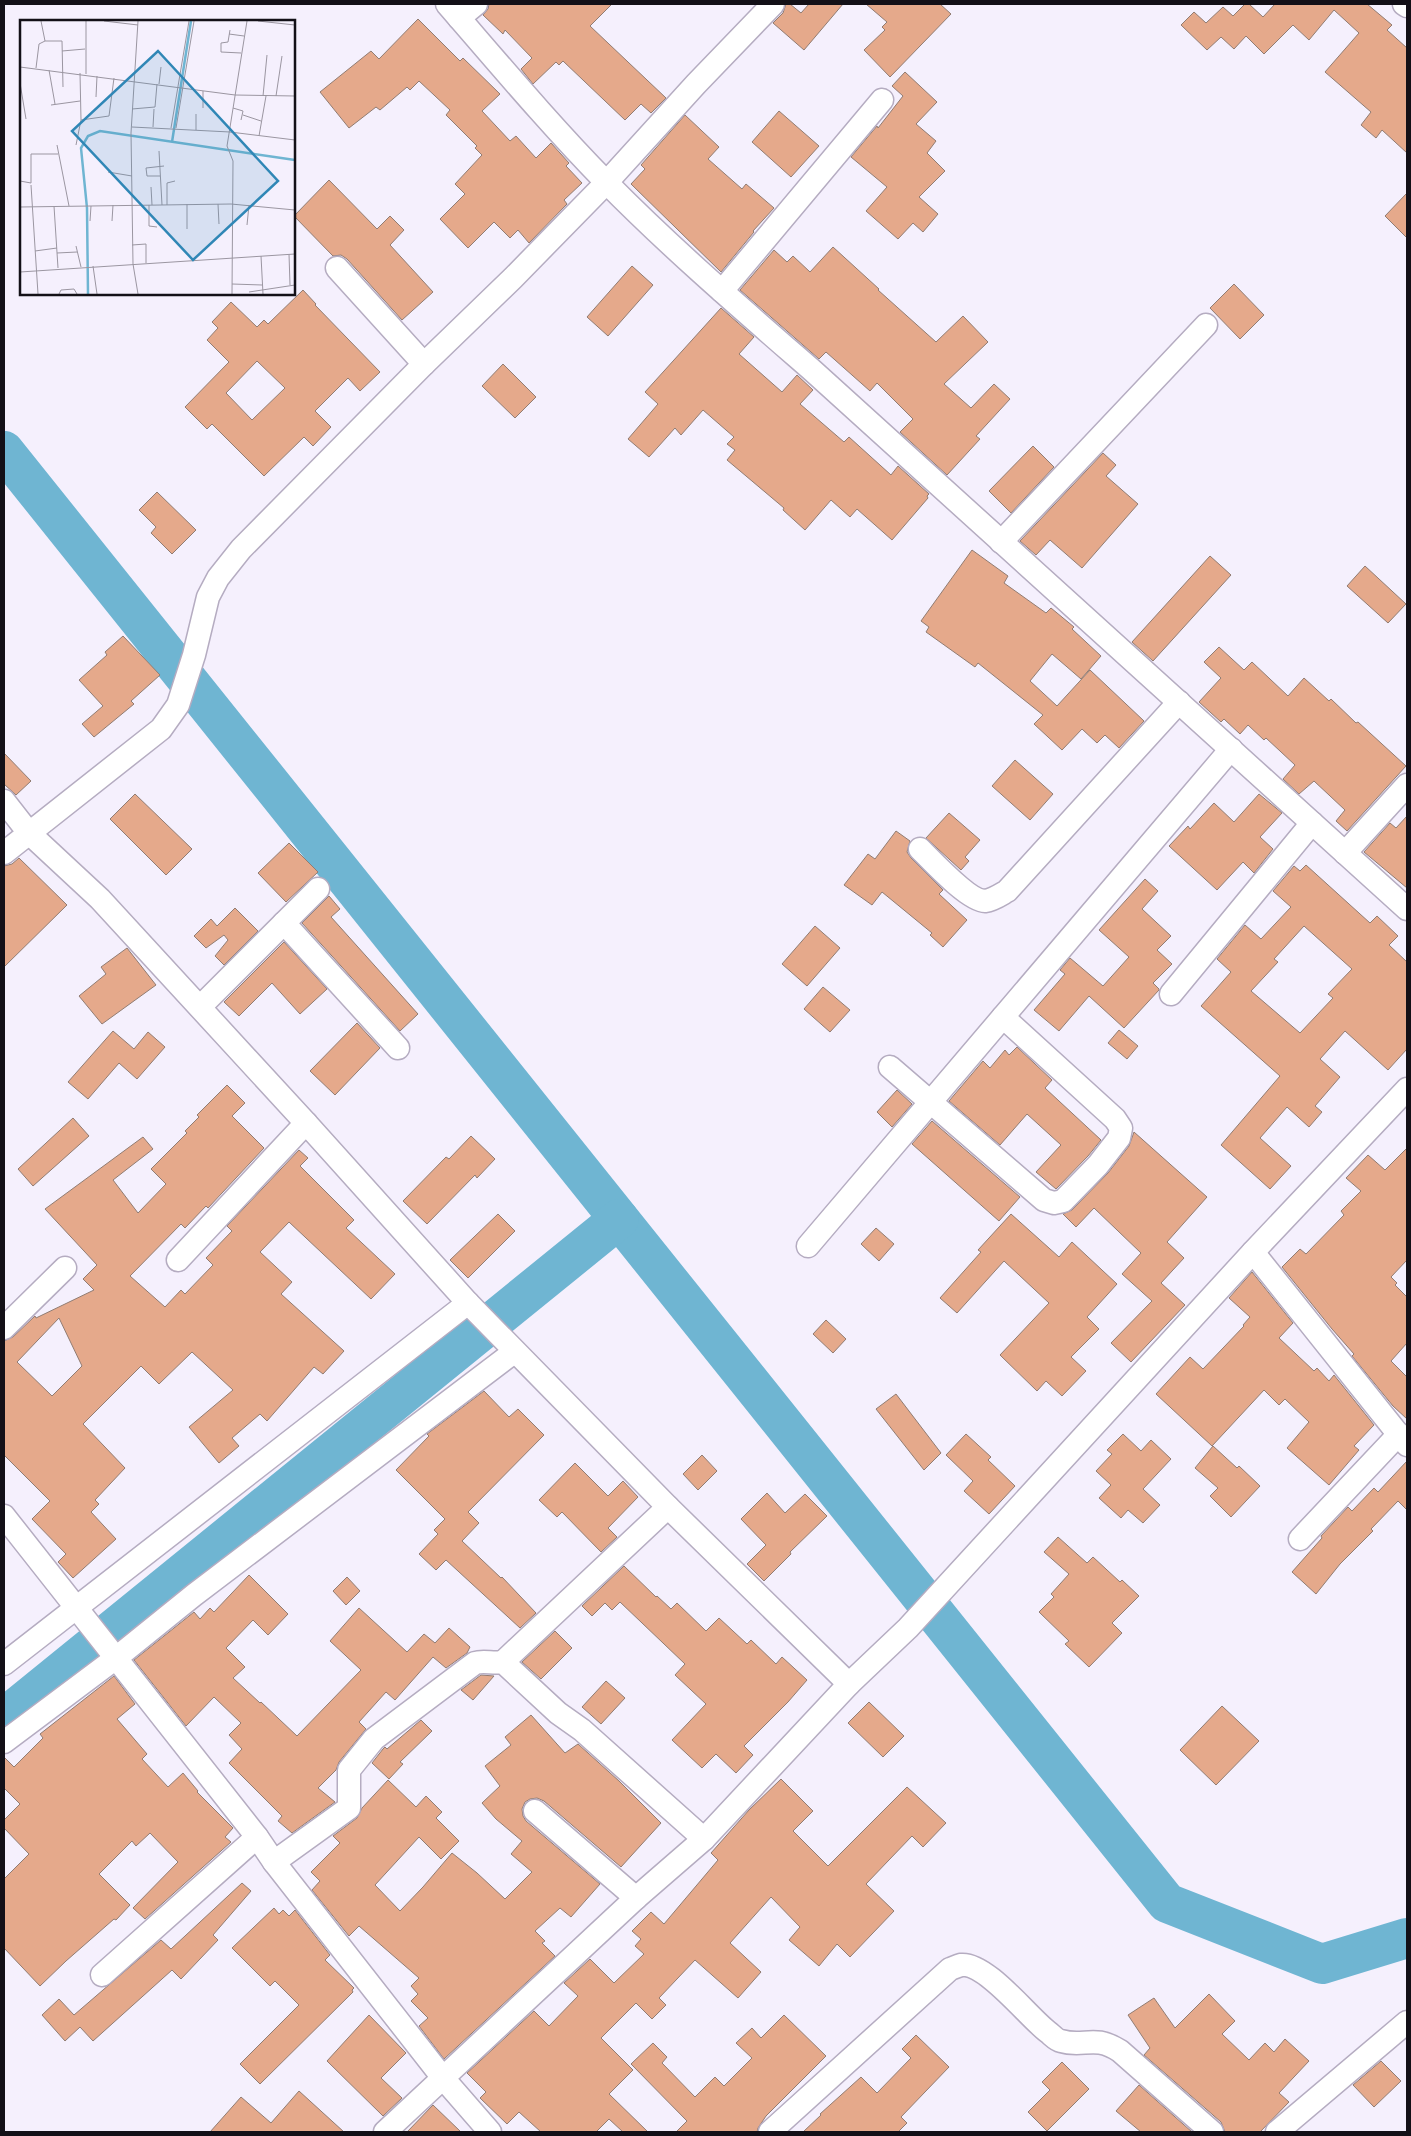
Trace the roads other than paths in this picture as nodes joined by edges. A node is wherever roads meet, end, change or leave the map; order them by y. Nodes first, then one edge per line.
1 (773, 4) edge
2 (1404, 4) edge
3 (1407, 6) edge
4 (461, 8) edge
5 (882, 100) dead end
6 (606, 183) junction
7 (337, 268) dead end
8 (722, 291) junction
9 (1206, 325) dead end
10 (424, 364) junction
11 (1001, 542) junction
12 (1179, 702) junction
13 (1231, 749) junction
14 (1407, 785) edge
15 (4, 801) edge
16 (1312, 823) junction
17 (29, 833) junction
18 (920, 849) dead end
19 (1345, 852) junction
20 (4, 853) edge
21 (318, 889) dead end
22 (1407, 909) edge
23 (284, 923) junction
24 (1171, 994) dead end
25 (200, 1007) junction
26 (1003, 1017) junction
27 (398, 1048) dead end
28 (890, 1066) dead end
29 (1407, 1089) edge
30 (931, 1103) junction
31 (306, 1123) junction
32 (808, 1246) dead end
33 (1253, 1252) junction
34 (178, 1260) dead end
35 (64, 1268) dead end
36 (473, 1309) junction
37 (4, 1328) edge
38 (512, 1350) junction
39 (1403, 1439) edge
40 (668, 1507) junction
41 (4, 1516) edge
42 (1300, 1539) dead end
43 (83, 1615) junction
44 (115, 1657) junction
45 (503, 1662) junction
46 (4, 1664) edge
47 (849, 1684) junction
48 (4, 1742) edge
49 (535, 1811) dead end
50 (257, 1837) junction
51 (704, 1839) junction
52 (274, 1862) junction
53 (636, 1898) junction
54 (102, 1975) dead end
55 (1407, 2022) edge
56 (443, 2078) junction
57 (384, 2132) edge
58 (490, 2132) edge
59 (770, 2132) edge
60 (1212, 2132) edge
61 (1277, 2132) edge

1 - 6 street
2 - 3 street
4 - 6 street
5 - 8 street
6 - 8 street
6 - 10 street
7 - 10 street
8 - 11 street
9 - 11 street
10 - 17 street
11 - 12 street
12 - 13 street
12 - 18 street
13 - 16 street
13 - 26 street
14 - 19 street
15 - 17 street
16 - 19 street
16 - 24 street
17 - 20 street
17 - 25 street
19 - 22 street
21 - 23 street
23 - 25 street
23 - 27 street
25 - 31 street
26 - 30 street
26 - 30 street
28 - 30 street
29 - 33 street
30 - 32 street
31 - 34 street
31 - 36 street
33 - 39 street
33 - 47 street
35 - 37 street
36 - 38 street
36 - 43 street
38 - 40 street
38 - 44 street
39 - 42 street
40 - 45 street
40 - 47 street
41 - 43 street
43 - 44 street
43 - 46 street
44 - 48 street
44 - 50 street
45 - 51 street
45 - 52 street
47 - 51 street
49 - 53 street
50 - 52 street
50 - 54 street
51 - 53 street
52 - 56 street
53 - 56 street
55 - 61 street
56 - 57 street
56 - 58 street
59 - 60 street

